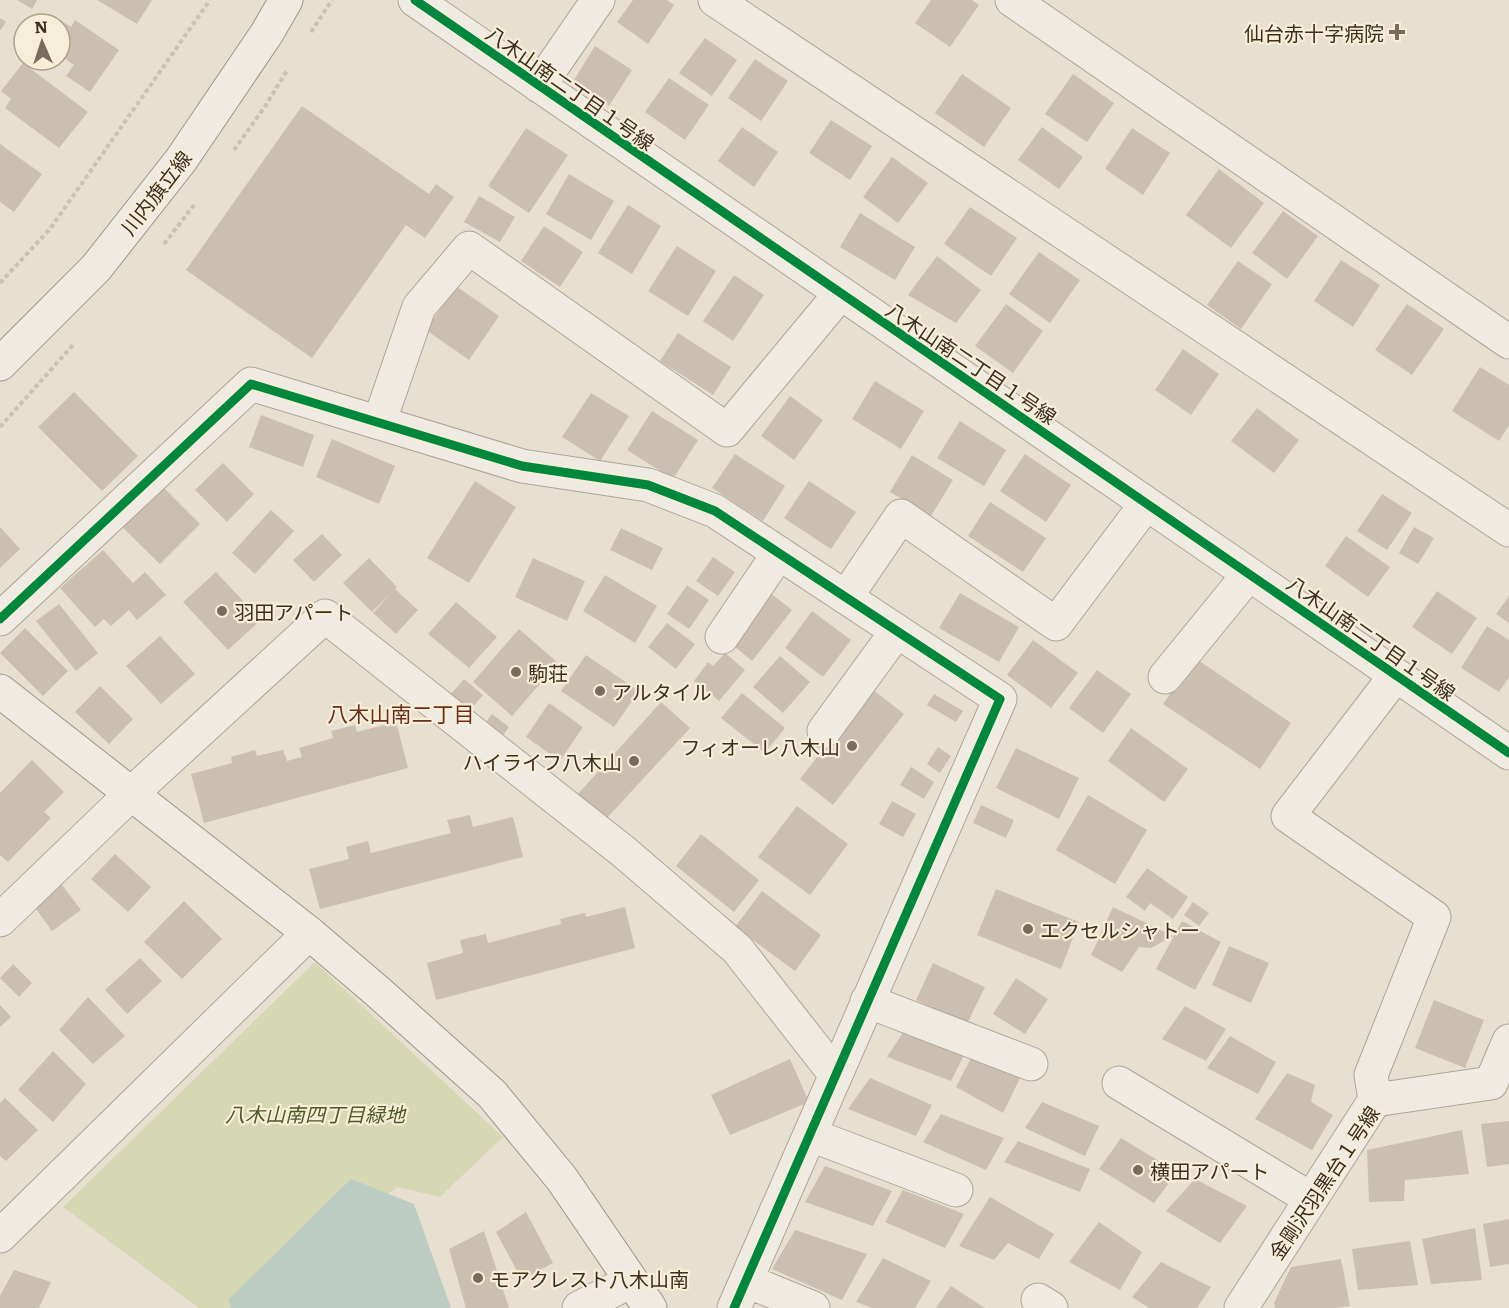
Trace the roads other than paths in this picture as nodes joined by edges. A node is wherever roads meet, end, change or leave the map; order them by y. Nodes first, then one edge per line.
1 (286, 0) edge
2 (415, 0) edge
3 (598, 0) edge
4 (716, 0) edge
5 (1012, 0) edge
6 (539, 86) junction
7 (840, 294) junction
8 (1509, 342) edge
9 (0, 364) edge
10 (379, 423) junction
11 (1146, 504) junction
12 (1509, 530) edge
13 (779, 553) junction
14 (1249, 574) junction
15 (846, 597) junction
16 (0, 619) edge
17 (897, 631) junction
18 (722, 638) dead end
19 (1396, 675) junction
20 (1165, 677) dead end
21 (0, 691) edge
22 (824, 732) dead end
23 (1509, 753) edge
24 (130, 794) junction
25 (0, 920) edge
26 (309, 933) junction
27 (867, 1001) junction
28 (1509, 1041) edge
29 (1031, 1064) dead end
30 (835, 1074) junction
31 (1500, 1081) edge
32 (1119, 1083) dead end
33 (1374, 1100) junction
34 (811, 1135) junction
35 (956, 1190) dead end
36 (1311, 1199) junction
37 (0, 1236) edge
38 (631, 1281) junction
39 (741, 1295) edge
40 (579, 1308) edge
41 (650, 1308) edge
42 (813, 1308) edge
43 (1241, 1308) edge

1 - 9 street, 川内旗立線
2 - 6 street, 八木山南二丁目１号線
3 - 6 street, 八木山南二丁目１号線
4 - 12 street
5 - 8 street
6 - 7 street, 八木山南二丁目１号線
7 - 10 street
7 - 11 street, 八木山南二丁目１号線
10 - 13 street
10 - 16 street
11 - 14 street, 八木山南二丁目１号線
11 - 15 street
13 - 15 street
13 - 18 street
14 - 19 street, 八木山南二丁目１号線
14 - 20 street
15 - 17 street
17 - 22 street
17 - 27 street
19 - 23 street, 八木山南二丁目１号線
19 - 33 street
21 - 24 street
24 - 25 street
24 - 26 street
24 - 30 street
26 - 37 street
26 - 38 street
27 - 29 street
27 - 30 street
28 - 31 street, 金剛沢羽黒台１号線
30 - 34 street
31 - 33 street, 金剛沢羽黒台１号線
32 - 36 street
33 - 36 street, 金剛沢羽黒台１号線
34 - 35 street
34 - 39 street
36 - 43 street, 金剛沢羽黒台１号線
38 - 40 street
38 - 41 street
39 - 42 street

